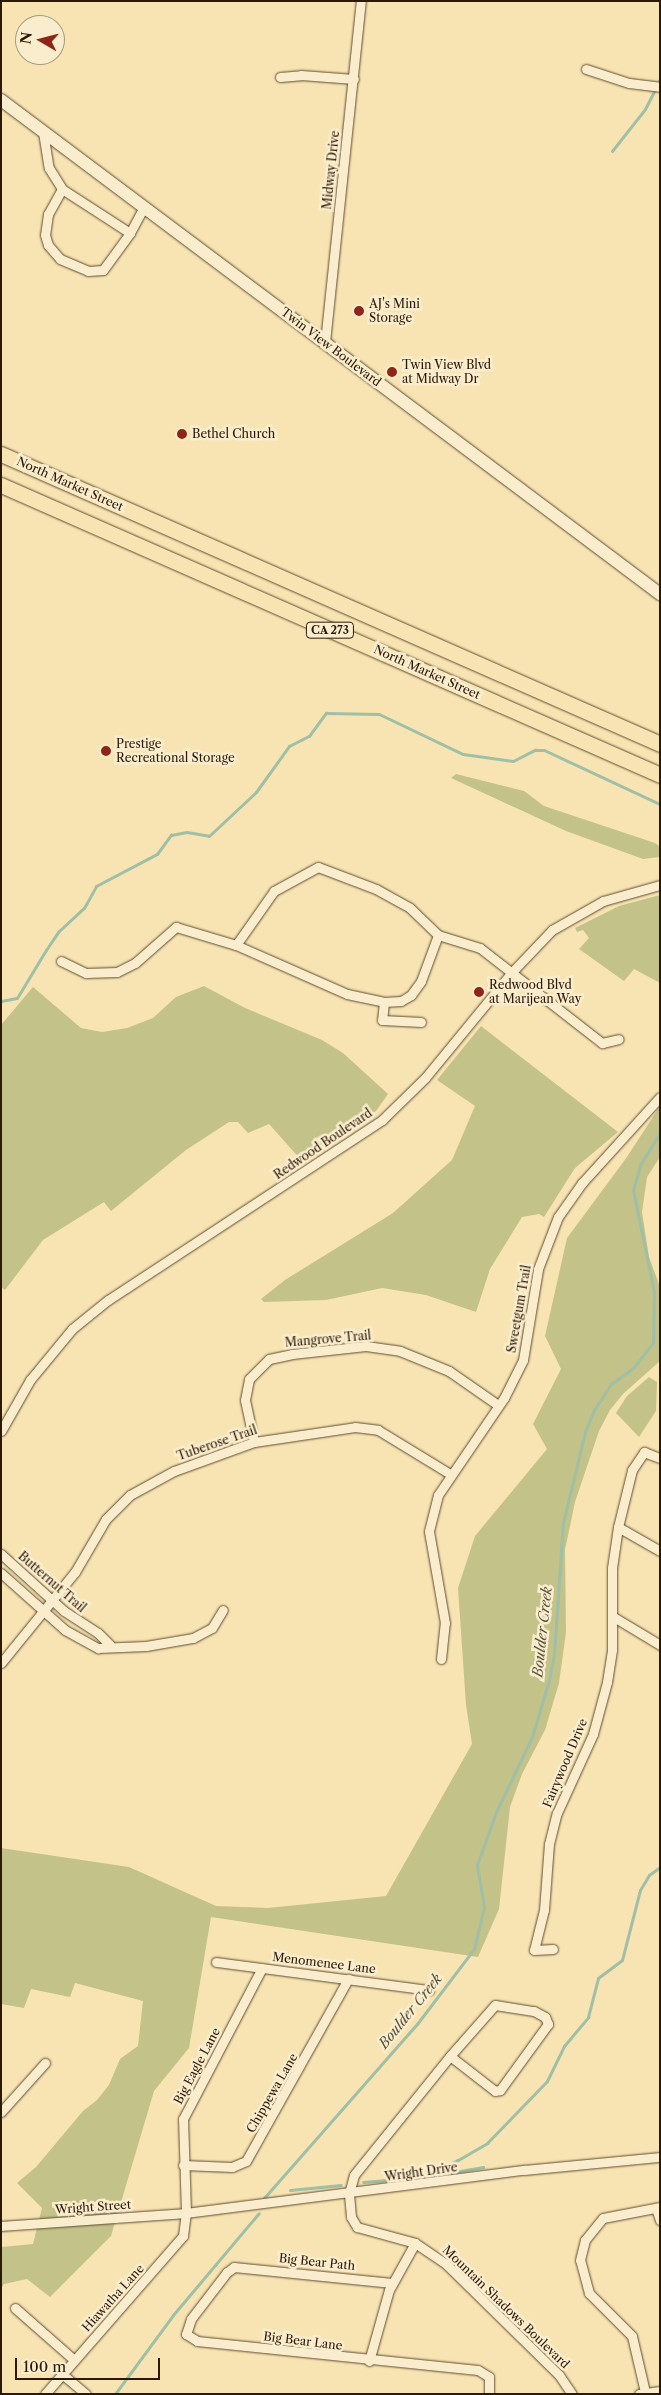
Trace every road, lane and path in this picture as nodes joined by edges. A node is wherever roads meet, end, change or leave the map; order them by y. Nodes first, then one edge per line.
1 (361, 1) edge
2 (586, 69) dead end
3 (280, 77) dead end
4 (354, 80) junction
5 (660, 87) edge
6 (1, 100) edge
7 (43, 132) junction
8 (62, 189) junction
9 (144, 207) junction
10 (130, 233) junction
11 (325, 342) junction
12 (1, 454) edge
13 (1, 484) edge
14 (660, 594) edge
15 (660, 744) edge
16 (660, 775) edge
17 (660, 885) edge
18 (438, 935) junction
19 (236, 945) junction
20 (61, 962) dead end
21 (511, 973) junction
22 (384, 1002) junction
23 (421, 1022) dead end
24 (619, 1039) dead end
25 (660, 1098) edge
26 (498, 1405) junction
27 (1, 1431) edge
28 (254, 1442) junction
29 (660, 1458) edge
30 (450, 1474) junction
31 (618, 1527) junction
32 (660, 1551) edge
33 (1, 1554) edge
34 (1, 1573) edge
35 (52, 1600) junction
36 (43, 1610) junction
37 (223, 1610) dead end
38 (612, 1616) junction
39 (110, 1645) junction
40 (660, 1645) edge
41 (441, 1660) dead end
42 (1, 1662) edge
43 (553, 1949) dead end
44 (216, 1962) dead end
45 (262, 1968) junction
46 (348, 1979) junction
47 (428, 1990) dead end
48 (450, 2056) junction
49 (45, 2064) dead end
50 (1, 2112) edge
51 (660, 2157) edge
52 (183, 2165) junction
53 (350, 2194) junction
54 (658, 2207) edge
55 (186, 2213) junction
56 (660, 2220) edge
57 (1, 2226) edge
58 (415, 2243) junction
59 (238, 2266) joint
60 (392, 2283) junction
61 (15, 2308) dead end
62 (74, 2360) junction
63 (368, 2361) junction
64 (62, 2374) junction
65 (660, 2391) edge
66 (642, 2393) edge
67 (44, 2394) edge
68 (86, 2394) edge
69 (489, 2394) edge
70 (572, 2394) edge

1 - 4 street, Midway Drive
2 - 5 street
3 - 4 street
4 - 11 street, Midway Drive
6 - 7 street, Twin View Boulevard
7 - 8 street
7 - 9 street, Twin View Boulevard
8 - 10 street
8 - 10 street
9 - 10 street
9 - 11 street, Twin View Boulevard
11 - 14 street, Twin View Boulevard
12 - 15 main road, North Market Street / CA 273
13 - 16 main road, North Market Street / CA 273
17 - 21 street, Redwood Boulevard
18 - 19 street
18 - 21 street
18 - 22 street
19 - 20 street
19 - 22 street
21 - 24 street
21 - 27 street, Redwood Boulevard
22 - 23 street
25 - 26 street, Sweetgum Trail
26 - 28 street, Mangrove Trail
26 - 30 street, Sweetgum Trail
28 - 30 street, Tuberose Trail
28 - 35 street, Tuberose Trail
29 - 31 street, Fairywood Drive
30 - 41 street, Sweetgum Trail
31 - 32 street
31 - 38 street, Fairywood Drive
33 - 35 street, Butternut Trail
34 - 36 street
35 - 36 street, Tuberose Trail
35 - 39 street, Butternut Trail
36 - 39 street
36 - 42 street, Tuberose Trail
37 - 39 street
38 - 40 street
38 - 43 street, Fairywood Drive
44 - 45 street, Menomenee Lane
45 - 46 street, Menomenee Lane
45 - 52 street, Big Eagle Lane
46 - 47 street, Menomenee Lane
46 - 52 street, Chippewa Lane
48 - 48 street, Mountain Shadows Boulevard
48 - 53 street, Mountain Shadows Boulevard
49 - 50 street
51 - 53 street, Wright Drive
52 - 55 street, Big Eagle Lane
53 - 55 street, Wright Drive
53 - 58 street, Mountain Shadows Boulevard
54 - 56 street
54 - 66 street
55 - 57 street, Wright Street
55 - 62 street, Hiawatha Lane
58 - 60 street
58 - 70 street, Mountain Shadows Boulevard
59 - 60 street, Big Bear Path
59 - 63 street, Big Bear Lane
60 - 63 street
61 - 62 street
62 - 64 street, Hiawatha Lane
63 - 69 street, Big Bear Lane
64 - 67 street, Hiawatha Lane
64 - 68 street
65 - 66 street

